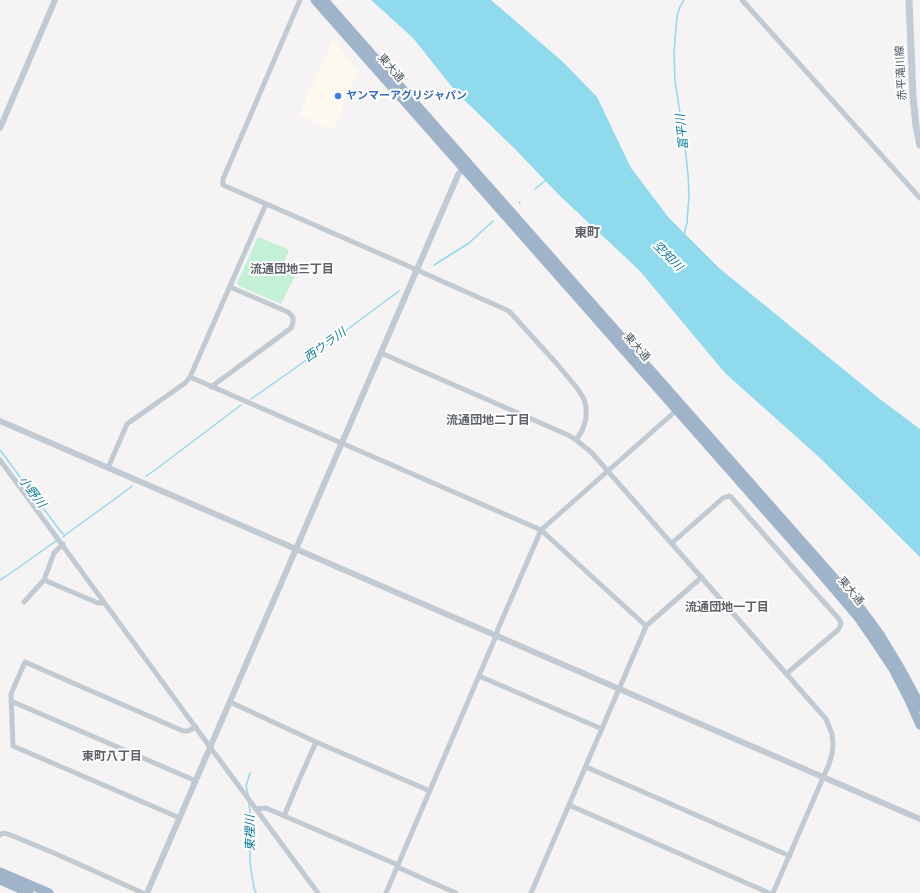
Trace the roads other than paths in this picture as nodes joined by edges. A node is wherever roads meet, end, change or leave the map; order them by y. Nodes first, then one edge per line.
1 (55, 0) edge
2 (300, 0) edge
3 (315, 0) edge
4 (324, 0) edge
5 (742, 0) edge
6 (909, 0) edge
7 (0, 128) edge
8 (920, 144) edge
9 (466, 165) junction
10 (920, 198) edge
11 (266, 204) junction
12 (417, 270) junction
13 (230, 287) junction
14 (381, 353) junction
15 (190, 377) junction
16 (211, 387) junction
17 (679, 408) junction
18 (0, 421) edge
19 (576, 440) junction
20 (342, 444) junction
21 (0, 460) edge
22 (108, 468) junction
23 (608, 470) junction
24 (541, 530) junction
25 (672, 543) junction
26 (63, 544) junction
27 (296, 549) junction
28 (702, 577) junction
29 (44, 580) junction
30 (24, 602) dead end
31 (105, 604) junction
32 (646, 626) junction
33 (496, 636) junction
34 (786, 674) junction
35 (479, 676) junction
36 (619, 689) junction
37 (11, 701) junction
38 (230, 702) junction
39 (920, 707) edge
40 (920, 725) edge
41 (196, 727) junction
42 (602, 729) junction
43 (316, 742) junction
44 (210, 747) junction
45 (586, 767) junction
46 (822, 777) junction
47 (196, 781) junction
48 (430, 791) junction
49 (569, 805) junction
50 (256, 809) junction
51 (284, 816) junction
52 (180, 818) junction
53 (920, 820) edge
54 (0, 834) edge
55 (790, 856) junction
56 (398, 866) junction
57 (1, 877) edge
58 (29, 893) edge
59 (49, 893) edge
60 (143, 893) edge
61 (147, 893) edge
62 (318, 893) edge
63 (386, 893) edge
64 (456, 893) edge
65 (531, 893) edge
66 (769, 893) edge
67 (773, 893) edge

1 - 7 street
2 - 11 street
3 - 9 highway, 東大通
4 - 9 highway, 東大通
5 - 10 street
6 - 8 main road, 赤平滝川線
9 - 12 street
9 - 17 highway, 東大通
11 - 12 street
11 - 13 street
12 - 14 street
12 - 19 street
13 - 15 street
13 - 16 street
14 - 19 street
14 - 20 street
15 - 16 street
15 - 22 street
16 - 20 street
17 - 23 street
17 - 39 highway, 東大通
17 - 40 highway, 東大通
18 - 22 street
19 - 23 street
20 - 24 street
20 - 27 street
21 - 26 street
22 - 27 street
23 - 24 street
23 - 25 street
24 - 32 street
24 - 33 street
25 - 28 street
25 - 34 street
26 - 29 street
26 - 31 street
27 - 33 street
27 - 38 street
28 - 32 street
28 - 34 street
29 - 30 street
29 - 31 street
31 - 41 street
32 - 36 street
33 - 35 street
33 - 36 street
34 - 46 street
35 - 42 street
35 - 48 street
36 - 42 street
36 - 46 street
37 - 41 street
37 - 47 street
37 - 52 street
38 - 43 street
38 - 44 street
41 - 44 street
42 - 45 street
43 - 48 street
43 - 51 street
44 - 47 street
44 - 50 street
45 - 49 street
45 - 55 street
46 - 53 street
46 - 55 street
47 - 52 street
48 - 56 street
49 - 65 street
49 - 66 street
50 - 51 street
50 - 62 street
51 - 56 street
52 - 61 street
54 - 60 street
55 - 67 street
56 - 63 street
56 - 64 street
57 - 58 highway
57 - 59 highway

